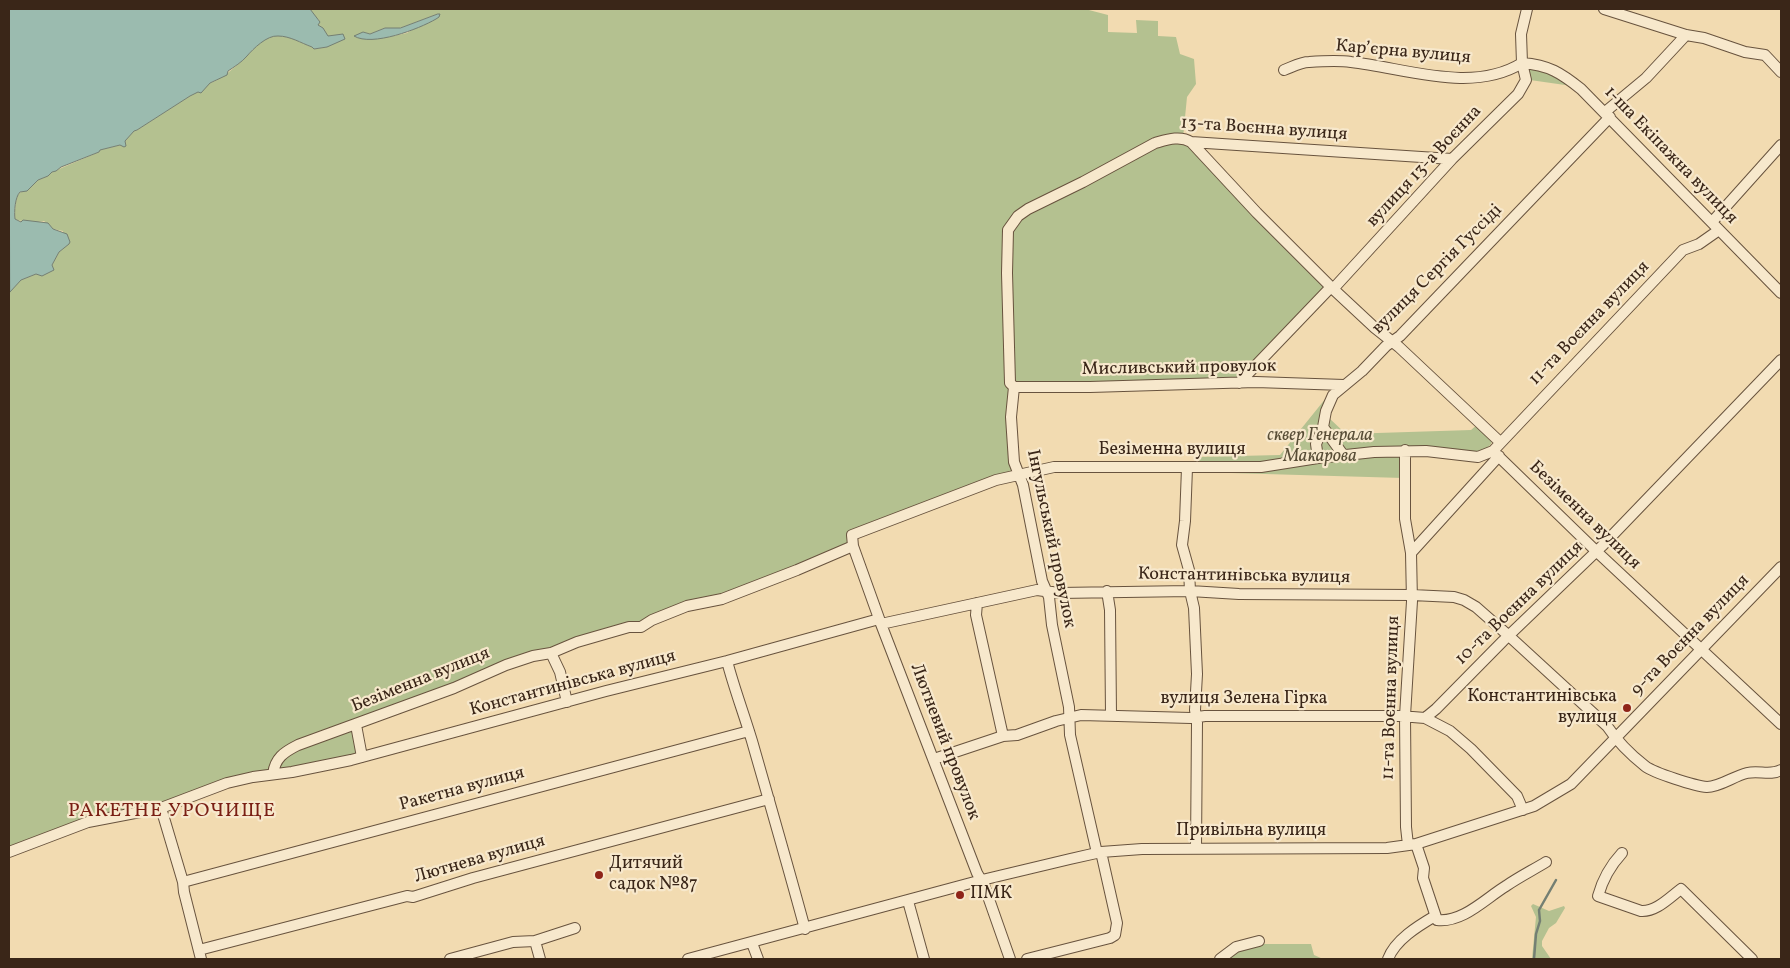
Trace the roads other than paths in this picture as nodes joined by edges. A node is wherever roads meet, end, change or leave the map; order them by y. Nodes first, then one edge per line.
1 (1527, 9) edge
2 (1604, 9) edge
3 (1686, 35) junction
4 (1522, 63) junction
5 (1284, 70) dead end
6 (1781, 72) edge
7 (1607, 114) junction
8 (1191, 142) junction
9 (1781, 145) edge
10 (1452, 160) junction
11 (1715, 226) junction
12 (1008, 230) joint
13 (1332, 288) junction
14 (1781, 293) edge
15 (1392, 342) junction
16 (1781, 360) edge
17 (1239, 383) junction
18 (1344, 385) junction
19 (1014, 387) junction
20 (1323, 427) junction
21 (1500, 442) junction
22 (1405, 450) junction
23 (1496, 454) junction
24 (1344, 456) junction
25 (1318, 458) junction
26 (1187, 468) junction
27 (1020, 475) junction
28 (852, 535) joint
29 (854, 546) junction
30 (1596, 551) junction
31 (1411, 552) junction
32 (1781, 567) edge
33 (1045, 590) junction
34 (1107, 591) junction
35 (1190, 591) junction
36 (1412, 595) junction
37 (976, 603) junction
38 (880, 622) junction
39 (1509, 636) junction
40 (1702, 649) junction
41 (551, 653) junction
42 (727, 661) junction
43 (567, 702) junction
44 (1110, 715) junction
45 (1405, 716) junction
46 (1196, 717) junction
47 (1070, 718) junction
48 (1425, 718) junction
49 (1781, 724) edge
50 (356, 725) junction
51 (749, 731) junction
52 (1003, 736) junction
53 (1615, 738) junction
54 (362, 757) junction
55 (934, 759) junction
56 (1781, 770) edge
57 (1584, 771) joint
58 (273, 774) junction
59 (769, 799) junction
60 (160, 808) junction
61 (1523, 810) junction
62 (1412, 844) junction
63 (1196, 849) junction
64 (9, 852) edge
65 (1099, 853) junction
66 (1622, 853) dead end
67 (1546, 862) dead end
68 (982, 880) junction
69 (183, 882) junction
70 (908, 901) junction
71 (1435, 916) junction
72 (575, 928) dead end
73 (804, 929) junction
74 (535, 941) junction
75 (1259, 941) dead end
76 (752, 942) junction
77 (200, 955) edge
78 (450, 959) edge
79 (540, 959) edge
80 (688, 959) edge
81 (758, 959) edge
82 (924, 959) edge
83 (1010, 959) edge
84 (1027, 959) edge
85 (1220, 959) edge
86 (1388, 959) edge
87 (1752, 959) edge

1 - 4 street
2 - 3 street
3 - 6 street
3 - 7 street, вулиця Сергія Гуссіді
4 - 5 street, Карʼєрна вулиця
4 - 7 street, 1-ша Екіпажна вулиця
4 - 10 street, вулиця 13-а Воєнна
7 - 11 street, 1-ша Екіпажна вулиця
7 - 15 street, вулиця Сергія Гуссіді
8 - 10 street, 13-та Воєнна вулиця
8 - 12 street, 13-та Воєнна вулиця
8 - 13 street
9 - 11 street, 11-та Воєнна вулиця
10 - 13 street, вулиця 13-а Воєнна
11 - 14 street, 1-ша Екіпажна вулиця
11 - 21 street, 11-та Воєнна вулиця
12 - 19 street, Інгульський провулок
13 - 15 street
13 - 17 street, вулиця 13-а Воєнна
15 - 18 street, вулиця Сергія Гуссіді
15 - 21 street
16 - 30 street, 10-та Воєнна вулиця
17 - 18 street, Мисливський провулок
17 - 19 street, Мисливський провулок
18 - 20 street, вулиця Сергія Гуссіді
19 - 27 street, Інгульський провулок
20 - 24 street
20 - 25 street, вулиця Сергія Гуссіді
21 - 23 street, 11-та Воєнна вулиця
22 - 23 street, Безіменна вулиця
22 - 24 street, Безіменна вулиця
22 - 31 street, 11-та Воєнна вулиця
23 - 30 street, Безіменна вулиця
23 - 31 street, 11-та Воєнна вулиця
24 - 25 street, Безіменна вулиця
25 - 26 street, Безіменна вулиця
26 - 27 street, Безіменна вулиця
26 - 35 street
27 - 28 street, Безіменна вулиця
27 - 33 street, Інгульський провулок
28 - 29 street, Лютневий провулок
29 - 38 street, Лютневий провулок
29 - 41 street, Безіменна вулиця
30 - 39 street, 10-та Воєнна вулиця
30 - 40 street, Безіменна вулиця
31 - 36 street, 11-та Воєнна вулиця
32 - 40 street, 9-та Воєнна вулиця
33 - 34 street, Константинівська вулиця
33 - 37 street, Константинівська вулиця
33 - 47 street, Інгульський провулок
34 - 35 street, Константинівська вулиця
34 - 44 street
35 - 36 street, Константинівська вулиця
35 - 46 street
36 - 39 street, Константинівська вулиця
36 - 45 street, 11-та Воєнна вулиця
37 - 38 street, Константинівська вулиця
37 - 52 street
38 - 42 street, Константинівська вулиця
38 - 55 street, Лютневий провулок
39 - 48 street, 10-та Воєнна вулиця
39 - 53 street, Константинівська вулиця
40 - 49 street, Безіменна вулиця
40 - 53 street, 9-та Воєнна вулиця
41 - 43 street
41 - 50 street, Безіменна вулиця
42 - 43 street, Константинівська вулиця
42 - 51 street
43 - 54 street, Константинівська вулиця
44 - 46 street, вулиця Зелена Гірка
44 - 47 street, вулиця Зелена Гірка
45 - 46 street, вулиця Зелена Гірка
45 - 48 street, вулиця Зелена Гірка
45 - 62 street, 11-та Воєнна вулиця
46 - 63 street
47 - 52 street, вулиця Зелена Гірка
47 - 65 street, Інгульський провулок
48 - 61 street, вулиця Зелена Гірка
50 - 54 street
50 - 58 street, Безіменна вулиця
51 - 59 street
51 - 69 street, Ракетна вулиця
52 - 55 street, вулиця Зелена Гірка
53 - 56 street, Константинівська вулиця
53 - 57 street, 9-та Воєнна вулиця
54 - 58 street, Константинівська вулиця
55 - 68 street, Лютневий провулок
57 - 61 street, Привільна вулиця
58 - 60 street
59 - 73 street
59 - 77 street, Лютнева вулиця
60 - 64 street
60 - 69 street
61 - 62 street, Привільна вулиця
62 - 63 street, Привільна вулиця
62 - 71 street, 11-та Воєнна вулиця
63 - 65 street, Привільна вулиця
65 - 68 street, Привільна вулиця
65 - 84 street, Інгульський провулок
66 - 87 street
67 - 71 street
68 - 70 street, Привільна вулиця
68 - 83 street, Лютневий провулок
69 - 77 street
70 - 73 street, Привільна вулиця
70 - 82 street
71 - 86 street
72 - 74 street
73 - 76 street, Привільна вулиця
74 - 78 street
74 - 79 street
75 - 85 street
76 - 80 street, Привільна вулиця
76 - 81 street

